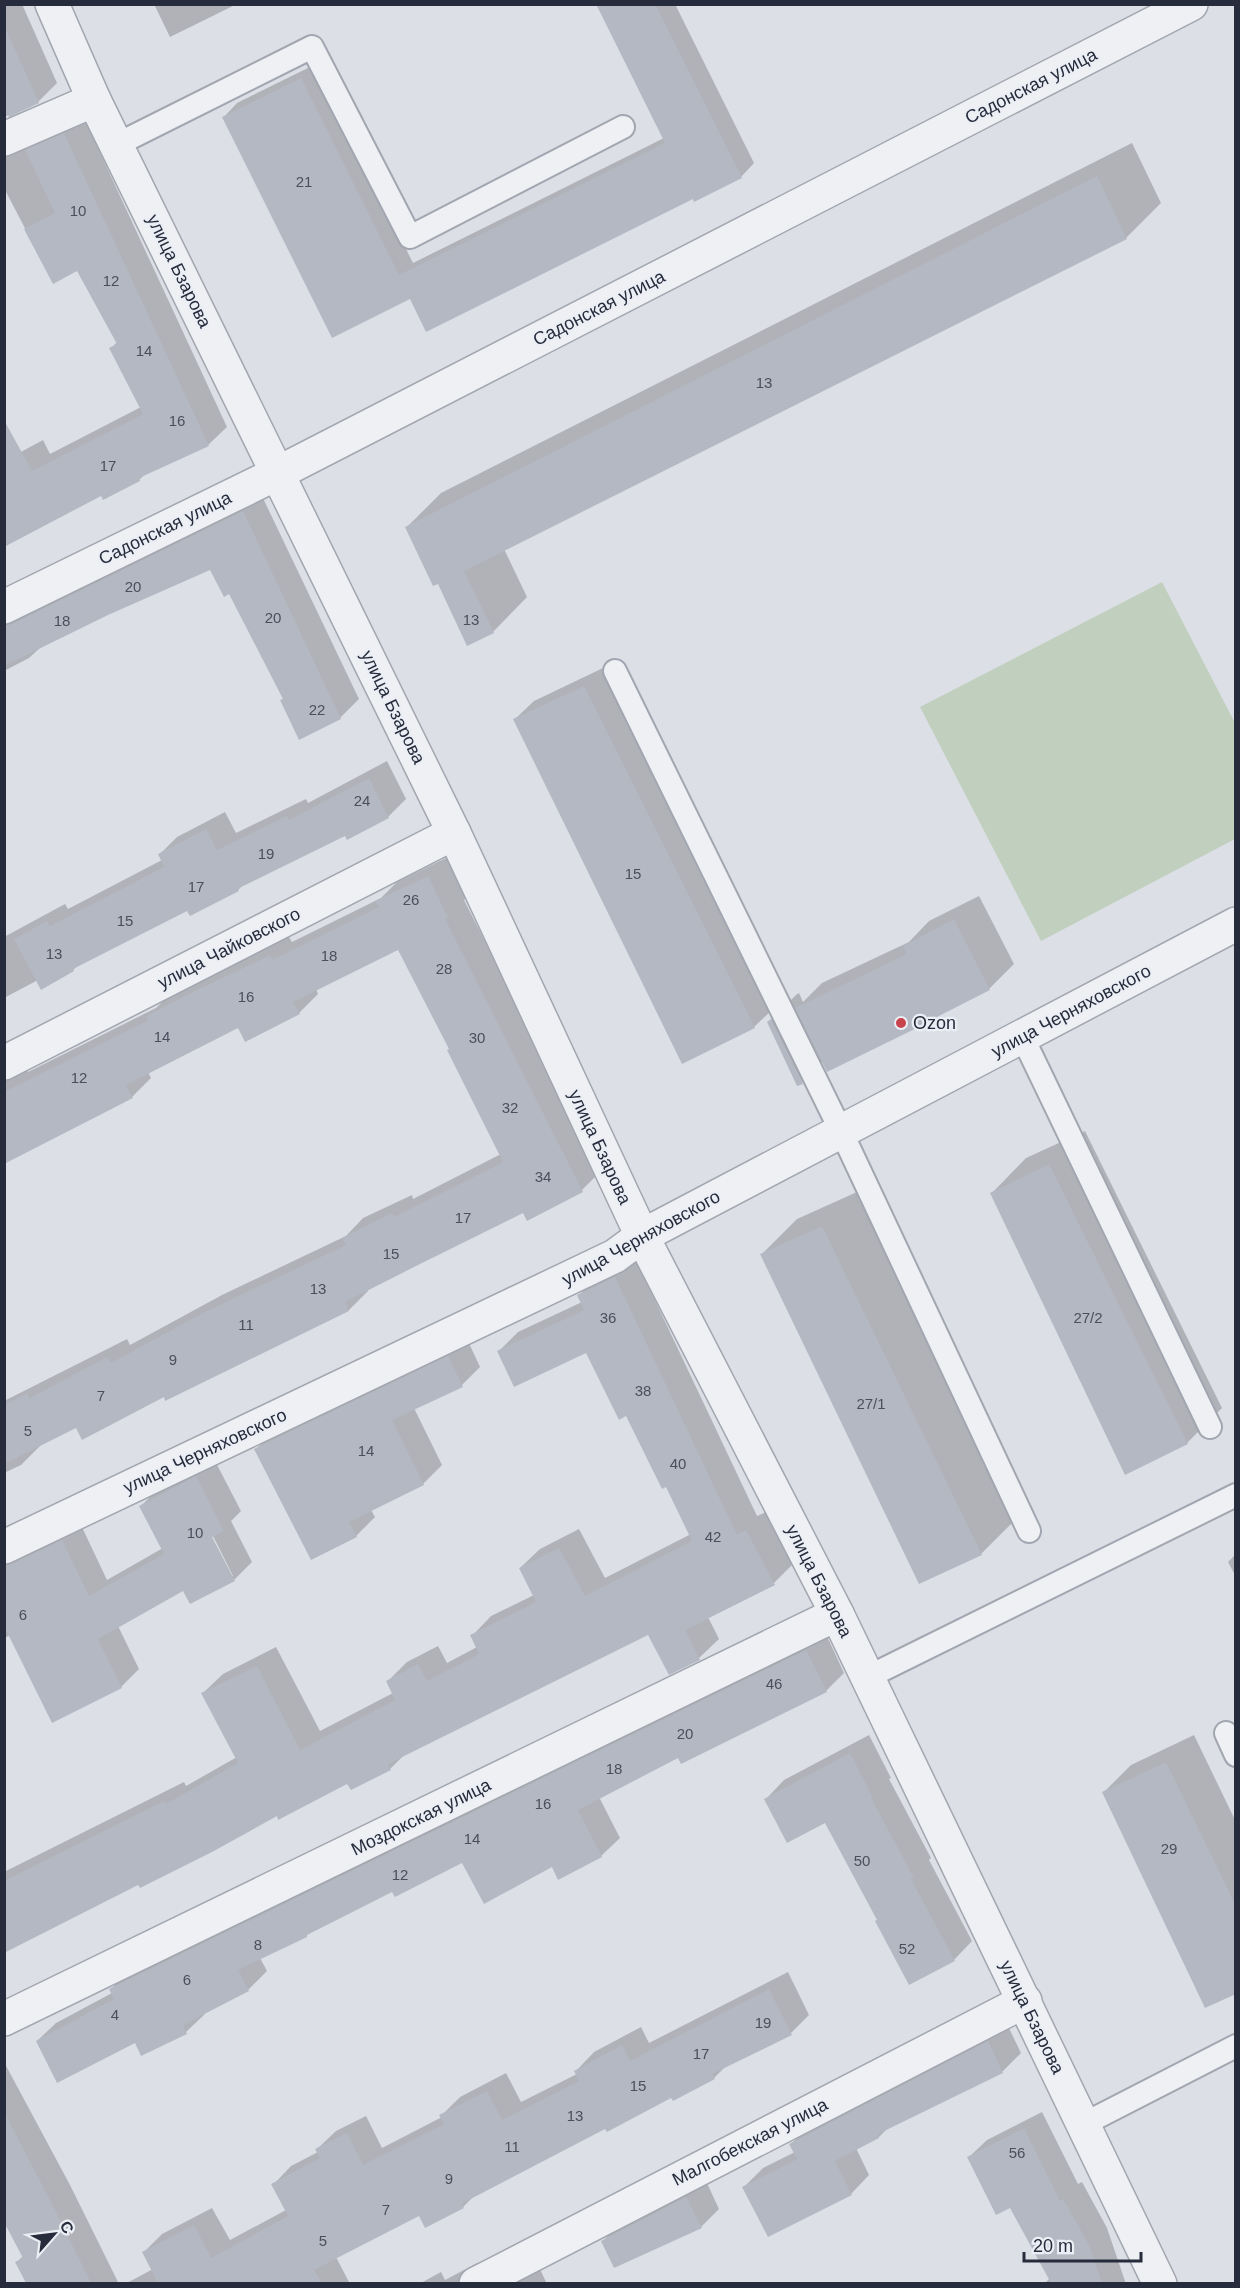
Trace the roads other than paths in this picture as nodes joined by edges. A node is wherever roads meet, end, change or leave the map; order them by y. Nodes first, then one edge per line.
1 (1191, 4) edge
2 (54, 5) edge
3 (94, 100) junction
4 (623, 127) dead end
5 (4, 139) edge
6 (116, 145) junction
7 (278, 473) junction
8 (4, 607) edge
9 (615, 671) dead end
10 (454, 833) junction
11 (1236, 924) edge
12 (1022, 1036) junction
13 (4, 1063) edge
14 (841, 1131) junction
15 (642, 1236) junction
16 (1210, 1427) dead end
17 (1236, 1496) edge
18 (1029, 1531) dead end
19 (4, 1547) edge
20 (837, 1614) junction
21 (868, 1677) junction
22 (1226, 1733) dead end
23 (1236, 1755) edge
24 (1025, 2001) junction
25 (4, 2019) edge
26 (1236, 2046) edge
27 (1084, 2124) junction
28 (476, 2283) edge
29 (1160, 2283) edge

1 - 7 street, Садонская улица
2 - 3 street, улица Бзарова
3 - 5 street
3 - 6 street, улица Бзарова
4 - 6 lane
6 - 7 street, улица Бзарова
7 - 8 street, Садонская улица
7 - 10 street, улица Бзарова
9 - 14 lane
10 - 13 street, улица Чайковского
10 - 15 street, улица Бзарова
11 - 12 street, улица Черняховского
12 - 14 street, улица Черняховского
12 - 16 lane
14 - 15 street, улица Черняховского
14 - 18 lane
15 - 19 street, улица Черняховского
15 - 20 street, улица Бзарова
17 - 21 lane
20 - 21 street, улица Бзарова
20 - 25 street, Моздокская улица
21 - 24 street, улица Бзарова
22 - 23 lane
24 - 27 street, улица Бзарова
24 - 28 street, Малгобекская улица
26 - 27 lane
27 - 29 street, улица Бзарова

